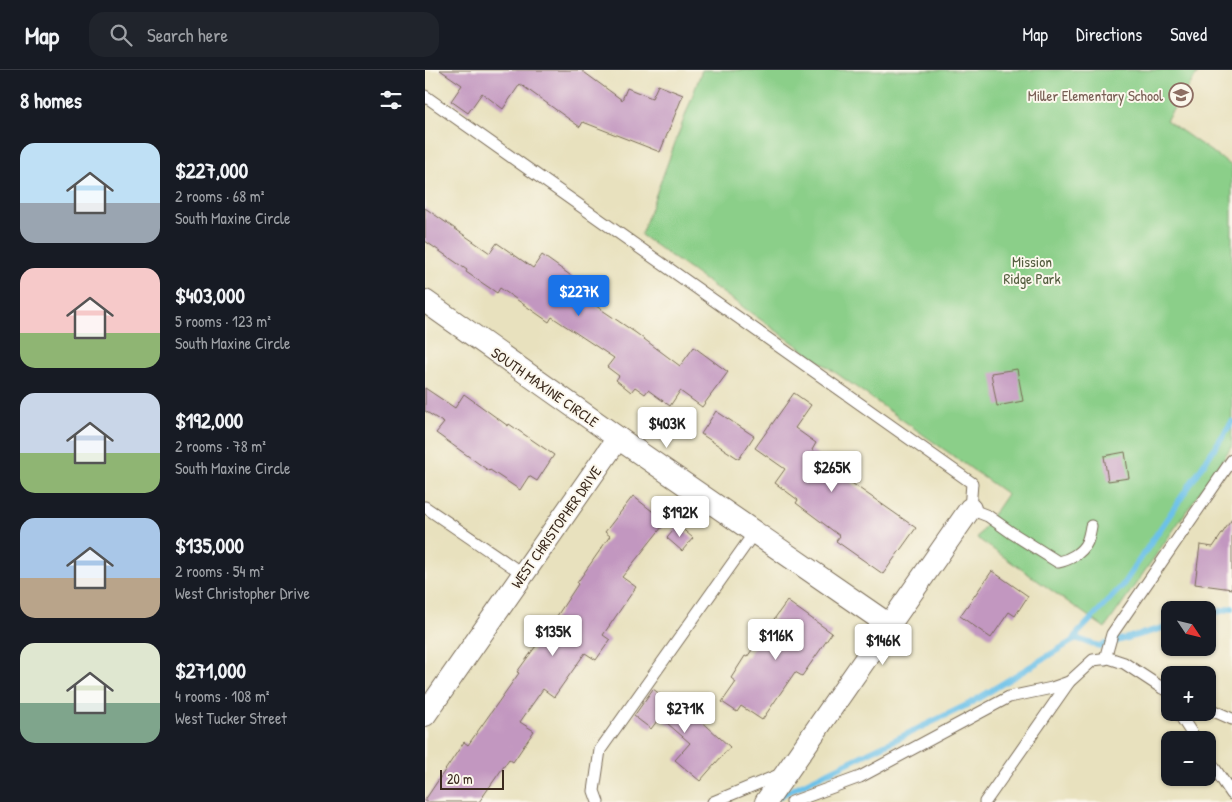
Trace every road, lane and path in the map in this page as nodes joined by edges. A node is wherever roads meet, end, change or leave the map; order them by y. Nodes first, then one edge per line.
1 (425, 96) edge
2 (425, 302) edge
3 (618, 438) junction
4 (1232, 460) edge
5 (425, 507) edge
6 (970, 509) junction
7 (1091, 526) dead end
8 (754, 533) junction
9 (523, 574) junction
10 (889, 625) junction
11 (1105, 659) junction
12 (1069, 682) junction
13 (1161, 687) edge
14 (1216, 712) edge
15 (425, 715) edge
16 (1232, 718) edge
17 (1216, 770) edge
18 (787, 771) junction
19 (1232, 794) edge
20 (598, 802) edge
21 (713, 802) edge
22 (766, 802) edge
23 (792, 802) edge
24 (985, 802) edge

1 - 6 lane
2 - 3 street, SOUTH MAXINE CIRCLE
3 - 8 street, SOUTH MAXINE CIRCLE
3 - 9 street, WEST CHRISTOPHER DRIVE
4 - 11 lane
5 - 9 lane
6 - 7 lane
6 - 10 street
8 - 10 street, SOUTH MAXINE CIRCLE
8 - 20 lane
9 - 15 street, WEST CHRISTOPHER DRIVE
10 - 18 street
11 - 12 lane
11 - 13 lane
12 - 23 lane
12 - 24 lane
14 - 16 lane
17 - 19 lane
18 - 21 lane
18 - 22 street

